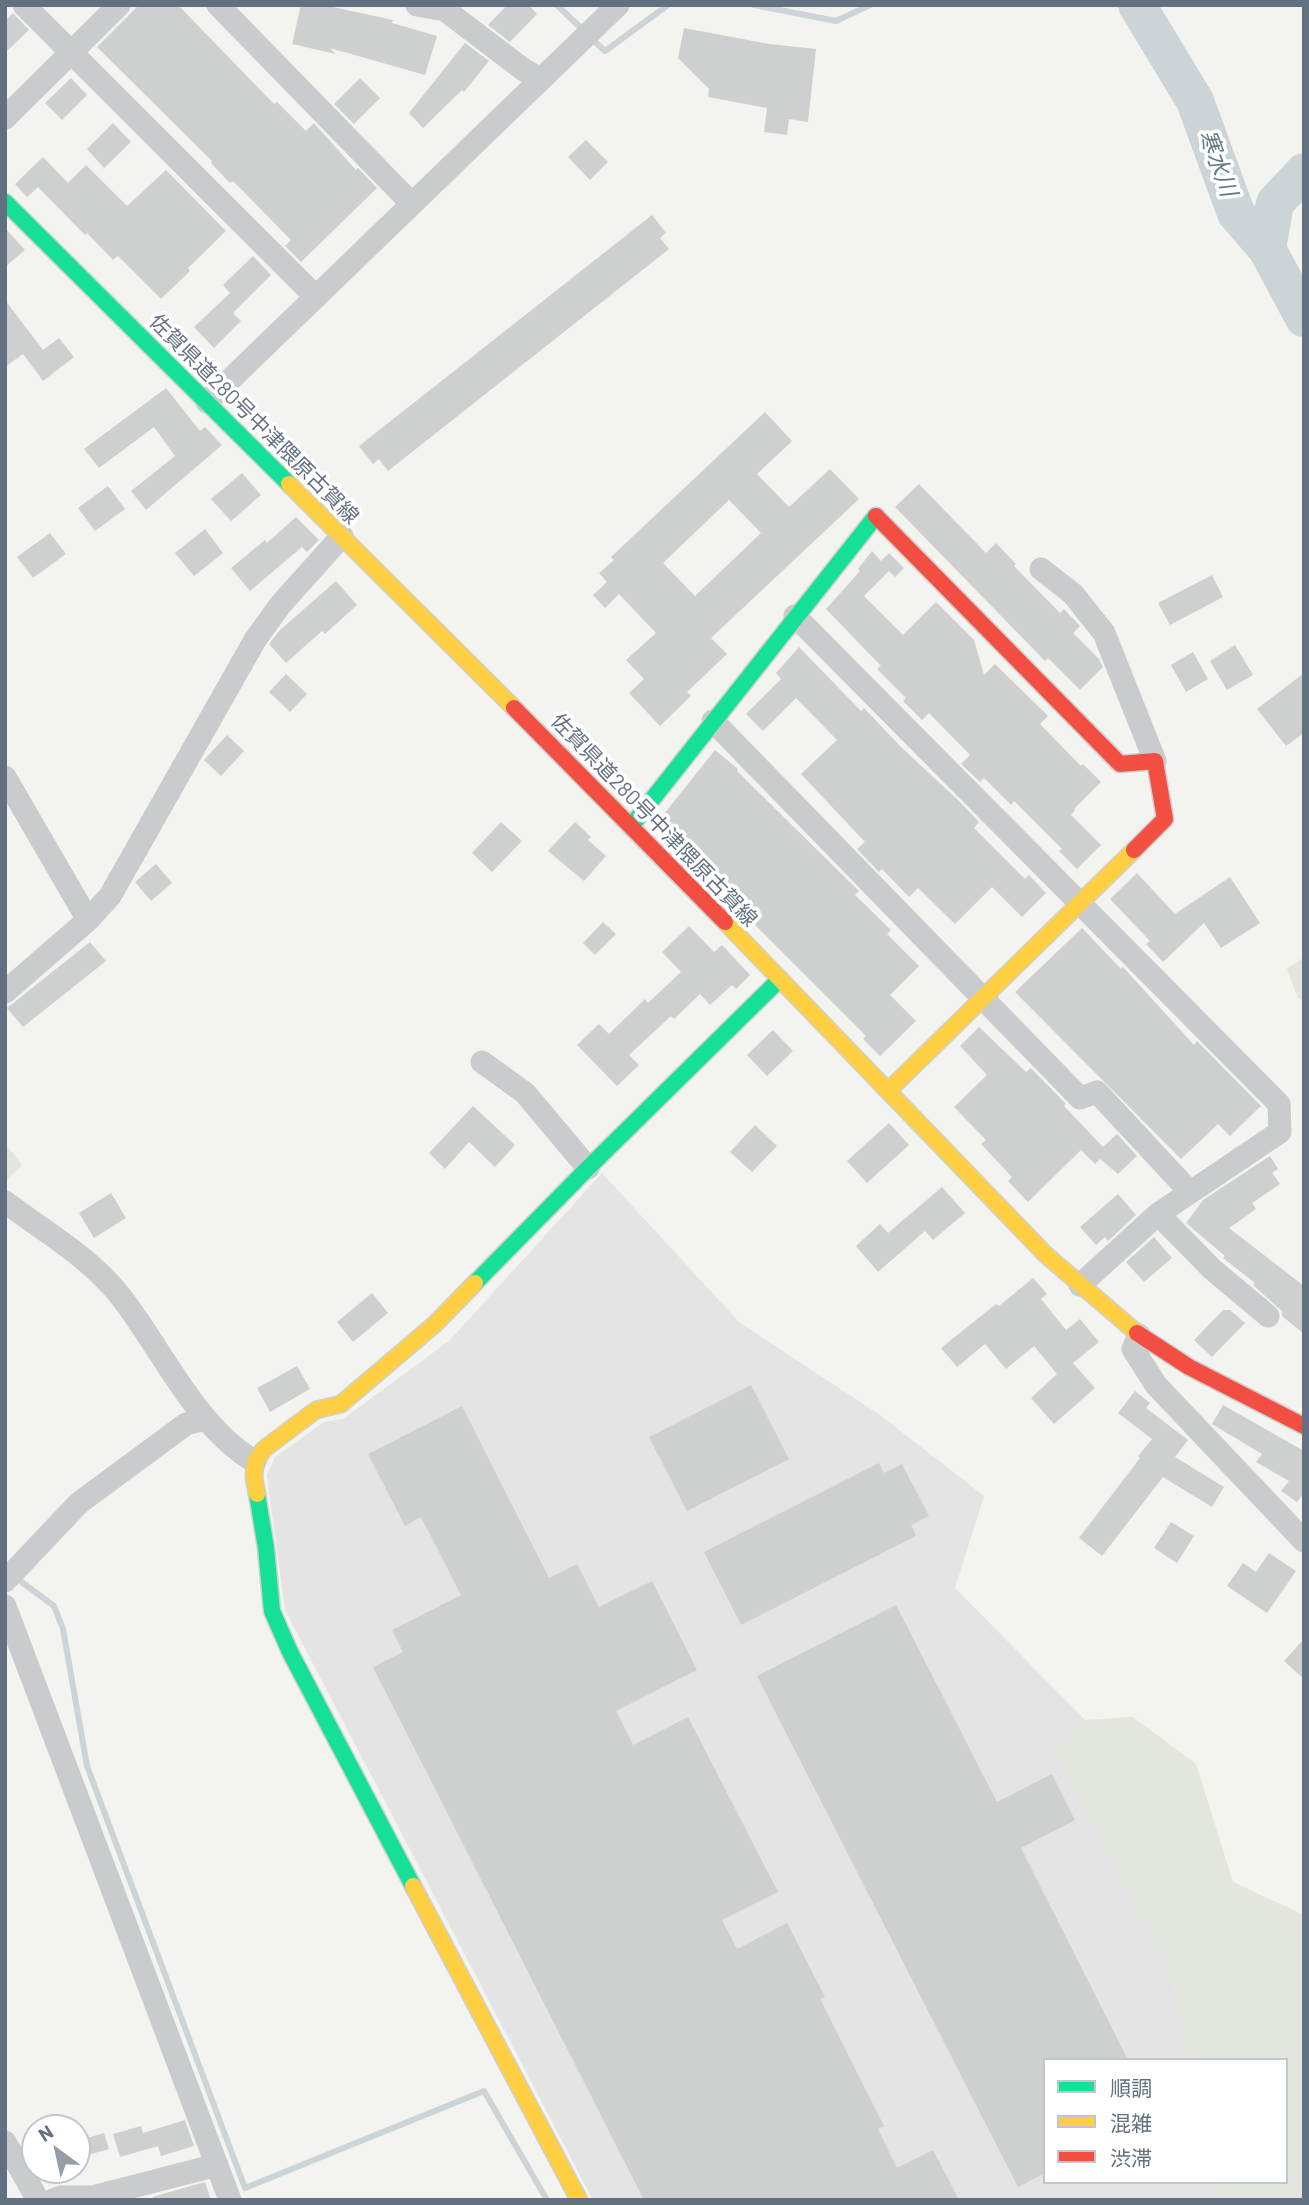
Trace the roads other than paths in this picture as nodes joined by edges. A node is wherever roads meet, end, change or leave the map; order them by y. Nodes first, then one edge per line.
1 (24, 5) edge
2 (119, 5) edge
3 (218, 5) edge
4 (417, 5) edge
5 (618, 5) edge
6 (72, 52) junction
7 (541, 79) junction
8 (5, 118) edge
9 (5, 202) edge
10 (412, 204) junction
11 (316, 297) junction
12 (207, 402) junction
13 (342, 536) junction
14 (1041, 569) dead end
15 (795, 617) junction
16 (713, 721) junction
17 (1155, 761) junction
18 (5, 777) edge
19 (632, 825) junction
20 (1079, 903) junction
21 (88, 920) junction
22 (780, 979) junction
23 (5, 992) edge
24 (982, 998) junction
25 (482, 1062) dead end
26 (888, 1091) junction
27 (588, 1168) junction
28 (1190, 1192) junction
29 (5, 1202) edge
30 (1158, 1214) junction
31 (1080, 1285) junction
32 (1268, 1316) dead end
33 (1139, 1335) junction
34 (205, 1419) junction
35 (1304, 1426) edge
36 (255, 1462) junction
37 (1304, 1541) edge
38 (5, 1581) edge
39 (5, 1606) edge
40 (5, 2142) edge
41 (217, 2165) junction
42 (38, 2200) edge
43 (53, 2200) edge
44 (230, 2200) edge
45 (579, 2200) edge

1 - 6 street
2 - 6 street
3 - 10 street
4 - 7 street
5 - 7 street
6 - 8 street
6 - 11 street
7 - 10 street
9 - 12 street, 佐賀県道280号中津隈原古賀線
10 - 11 street
11 - 12 street
12 - 13 street, 佐賀県道280号中津隈原古賀線
13 - 19 street, 佐賀県道280号中津隈原古賀線
13 - 21 street
14 - 17 street
15 - 16 street
15 - 17 street
15 - 20 street
16 - 19 street
16 - 24 street
17 - 20 street
18 - 21 street
19 - 22 street, 佐賀県道280号中津隈原古賀線
20 - 24 street
20 - 28 street
21 - 23 street
22 - 26 street, 佐賀県道280号中津隈原古賀線
22 - 27 street
24 - 26 street
24 - 28 street
25 - 27 street
26 - 31 street, 佐賀県道280号中津隈原古賀線
27 - 36 street
28 - 30 street
29 - 34 street
30 - 31 street
30 - 32 street
31 - 33 street, 佐賀県道280号中津隈原古賀線
33 - 35 street, 佐賀県道280号中津隈原古賀線
33 - 37 street
34 - 36 street
34 - 38 street
36 - 45 street
39 - 41 street
40 - 42 street
41 - 43 street
41 - 44 street

